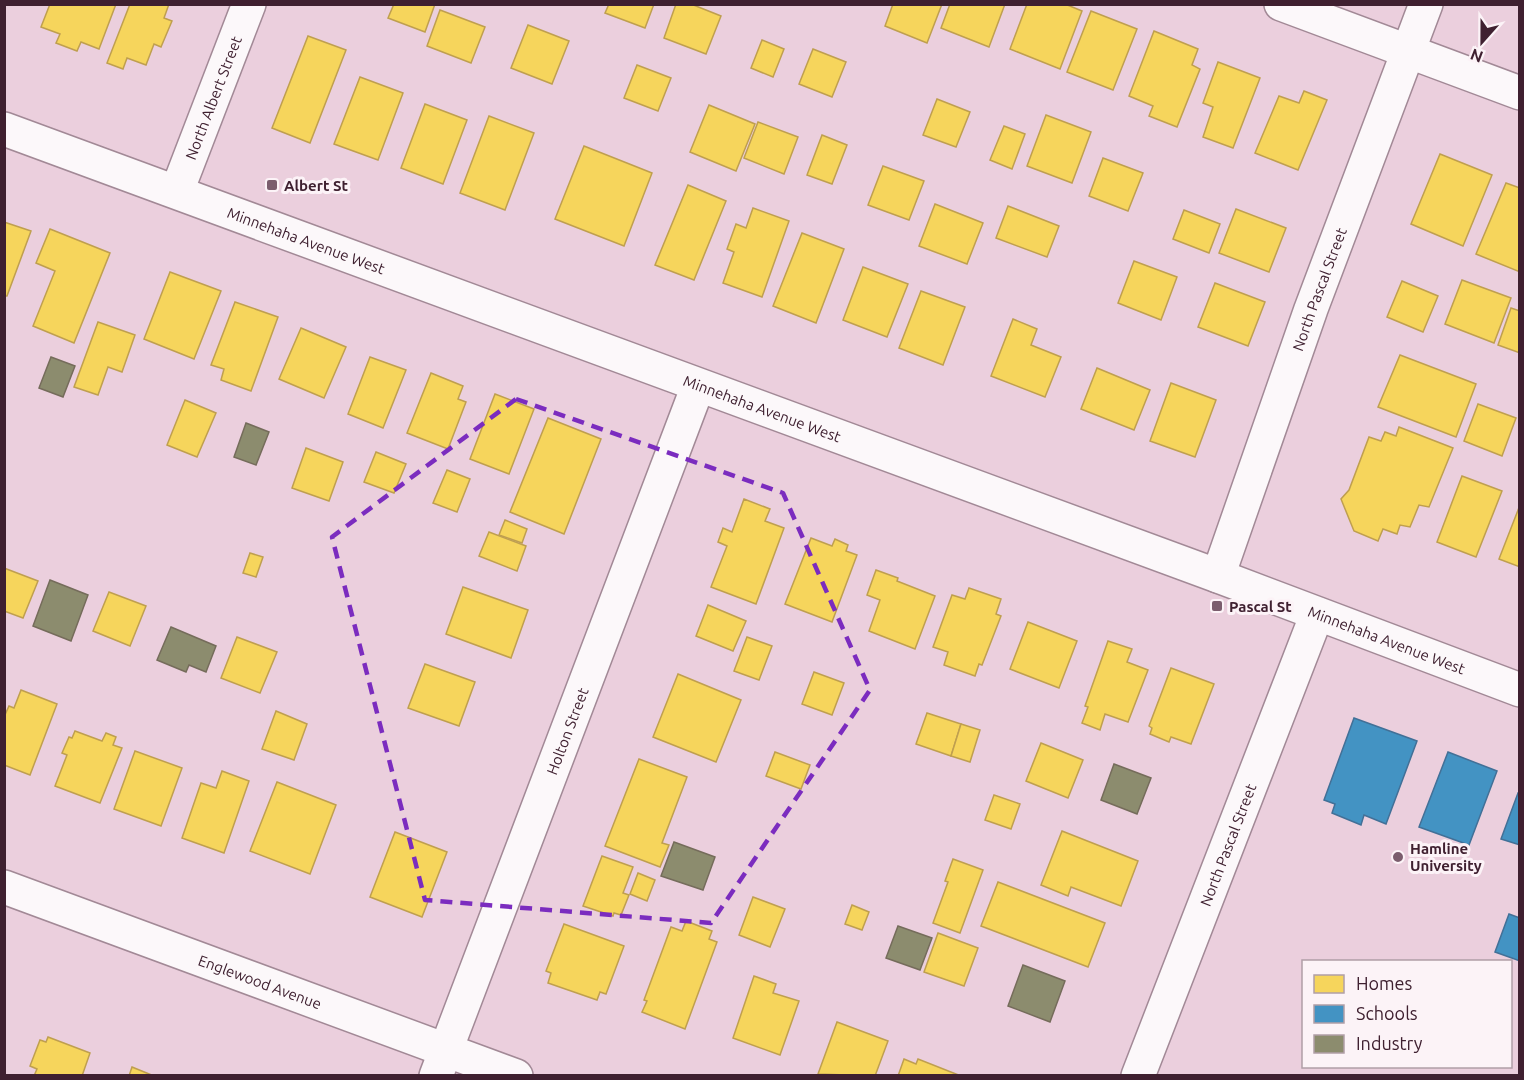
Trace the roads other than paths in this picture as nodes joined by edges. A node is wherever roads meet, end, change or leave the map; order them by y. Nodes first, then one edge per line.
1 (249, 4) edge
2 (1281, 4) edge
3 (1426, 4) edge
4 (1407, 51) junction
5 (1520, 93) edge
6 (4, 129) edge
7 (177, 191) junction
8 (698, 386) junction
9 (1218, 576) junction
10 (1317, 614) junction
11 (1520, 690) edge
12 (4, 887) edge
13 (441, 1062) edge
14 (516, 1076) edge
15 (1138, 1076) edge

1 - 7 street, North Albert Street
2 - 4 street
3 - 4 street, North Pascal Street
4 - 5 street
4 - 9 street, North Pascal Street
6 - 7 street, Minnehaha Avenue West
7 - 8 street, Minnehaha Avenue West
8 - 9 street, Minnehaha Avenue West
8 - 13 street, Holton Street
9 - 10 street, Minnehaha Avenue West
10 - 11 street, Minnehaha Avenue West
10 - 15 street, North Pascal Street
12 - 13 street, Englewood Avenue
13 - 14 street, Englewood Avenue

